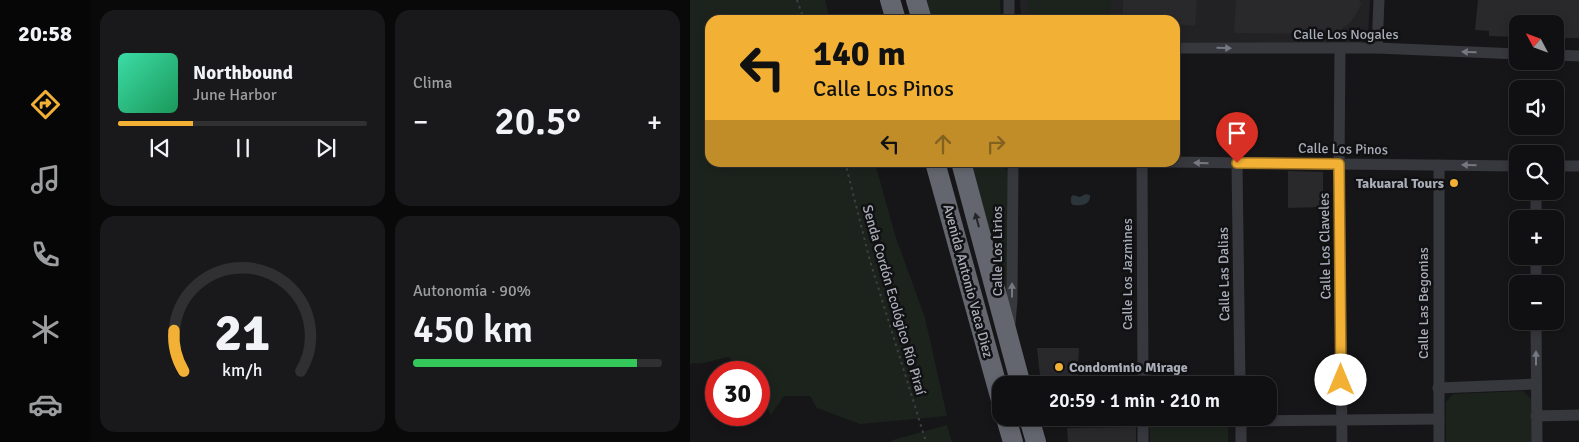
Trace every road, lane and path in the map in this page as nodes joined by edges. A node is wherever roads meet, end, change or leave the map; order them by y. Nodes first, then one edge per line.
1 (797, 0) edge
2 (890, 0) edge
3 (916, 0) edge
4 (1009, 0) edge
5 (1379, 0) edge
6 (802, 15) edge
7 (894, 15) edge
8 (920, 15) edge
9 (1009, 15) edge
10 (1180, 48) edge
11 (1377, 48) junction
12 (1340, 49) junction
13 (1509, 54) edge
14 (1564, 55) edge
15 (1579, 56) edge
16 (1180, 162) edge
17 (1237, 163) junction
18 (1339, 164) junction
19 (1439, 165) junction
20 (1509, 166) edge
21 (1564, 166) edge
22 (1579, 166) edge
23 (846, 167) edge
24 (936, 167) edge
25 (962, 167) edge
26 (1013, 167) edge
27 (1142, 167) edge
28 (1536, 330) edge
29 (1009, 339) junction
30 (994, 376) edge
31 (1019, 376) edge
32 (1143, 376) edge
33 (1240, 376) edge
34 (1536, 384) junction
35 (1438, 388) junction
36 (1579, 415) edge
37 (1536, 416) junction
38 (1277, 419) edge
39 (1342, 419) junction
40 (1439, 419) junction
41 (1008, 426) edge
42 (1032, 426) edge
43 (1143, 426) edge
44 (1241, 426) edge
45 (926, 442) edge
46 (1013, 442) edge
47 (1036, 442) edge
48 (1143, 442) edge
49 (1241, 442) edge
50 (1342, 442) edge
51 (1439, 442) edge
52 (1537, 442) edge

1 - 6 path
2 - 7 highway
3 - 8 highway
4 - 9 street
5 - 11 street
10 -> 12 street, Calle Los Nogales
11 - 12 street, Calle Los Nogales
13 -> 11 street, Calle Los Nogales
12 - 18 street, Calle Los Claveles
14 - 15 street
17 -> 16 street, Calle Los Pinos
17 - 18 street, Calle Los Pinos
17 - 33 street, Calle Las Dalias
18 - 19 street, Calle Los Pinos
18 - 39 street, Calle Los Claveles
20 -> 19 street, Calle Los Pinos
19 - 35 street, Calle Las Begonias
21 - 22 street
23 - 45 path, Senda Cordón Ecológico Río Piraí
24 - 30 highway, Avenida Antonio Vaca Diez
29 -> 25 highway, Avenida Antonio Vaca Diez
29 -> 26 street, Calle Los Lirios
27 - 32 street, Calle Los Jazmines
34 -> 28 street
29 - 31 highway, Avenida Antonio Vaca Diez
34 - 35 street
34 - 37 street
35 - 40 street, Calle Las Begonias
36 - 37 street
37 - 52 street
38 - 39 street
39 - 40 street
39 - 50 street, Calle Los Claveles
40 - 51 street, Calle Las Begonias
41 - 46 highway
42 - 47 highway
43 - 48 street
44 - 49 street

